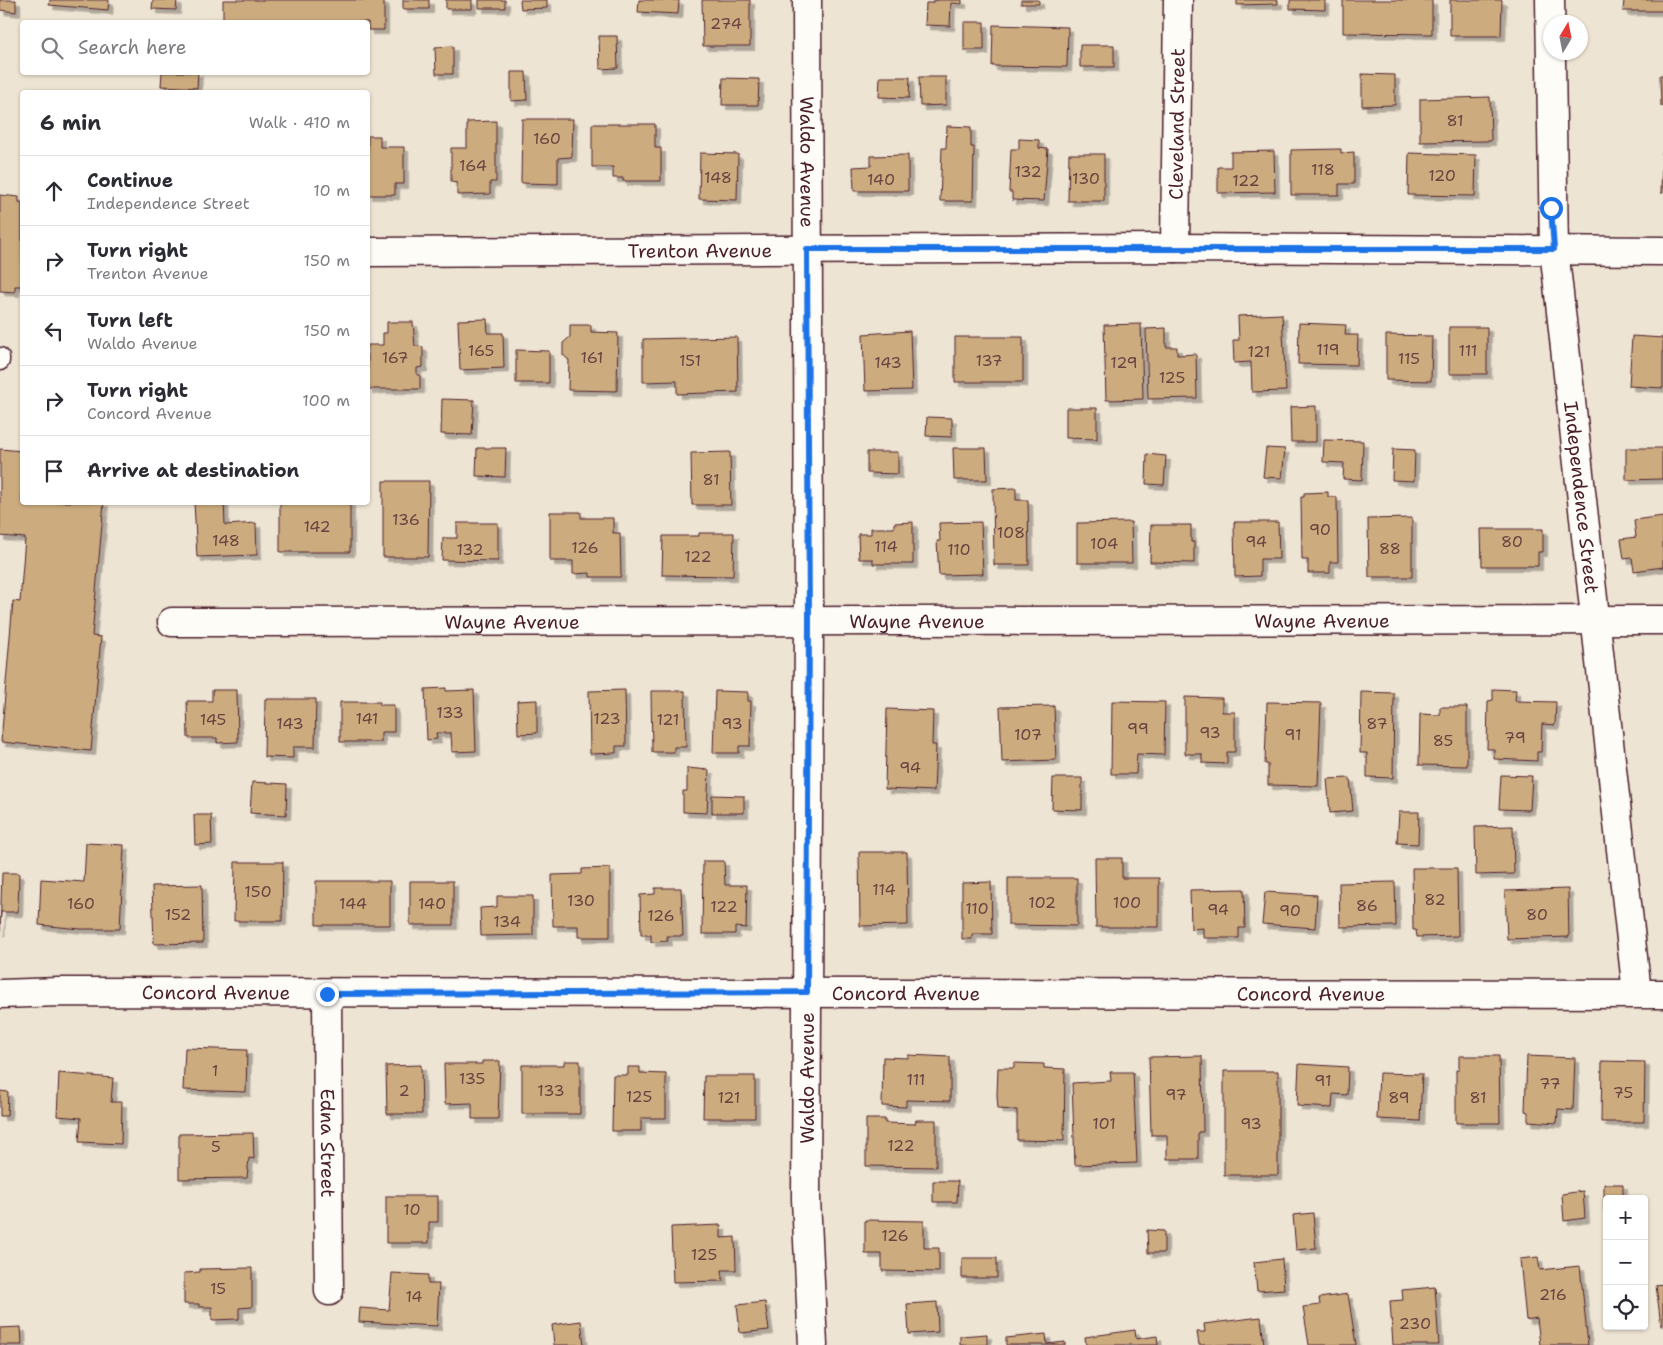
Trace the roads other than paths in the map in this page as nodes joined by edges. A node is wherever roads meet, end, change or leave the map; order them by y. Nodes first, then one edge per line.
1 (808, 0) edge
2 (1178, 0) edge
3 (1550, 0) edge
4 (1175, 248) junction
5 (807, 249) junction
6 (1554, 249) junction
7 (1663, 251) edge
8 (370, 252) edge
9 (0, 357) edge
10 (0, 361) edge
11 (1595, 619) junction
12 (1663, 620) edge
13 (172, 622) dead end
14 (809, 622) junction
15 (807, 992) junction
16 (1650, 993) edge
17 (0, 994) edge
18 (327, 994) junction
19 (329, 1291) dead end
20 (813, 1345) edge

1 - 5 street, Waldo Avenue
2 - 4 street, Cleveland Street
3 - 6 street, Independence Street
4 - 5 street, Trenton Avenue
4 - 6 street, Trenton Avenue
5 - 8 street, Trenton Avenue
5 - 14 street, Waldo Avenue
6 - 7 street, Trenton Avenue
6 - 11 street, Independence Street
9 - 10 lane
11 - 12 street, Wayne Avenue
11 - 14 street, Wayne Avenue
11 - 16 street, Independence Street
13 - 14 street, Wayne Avenue
14 - 15 street, Waldo Avenue
15 - 16 street, Concord Avenue
15 - 18 street, Concord Avenue
15 - 20 street, Waldo Avenue
17 - 18 street, Concord Avenue
18 - 19 street, Edna Street

